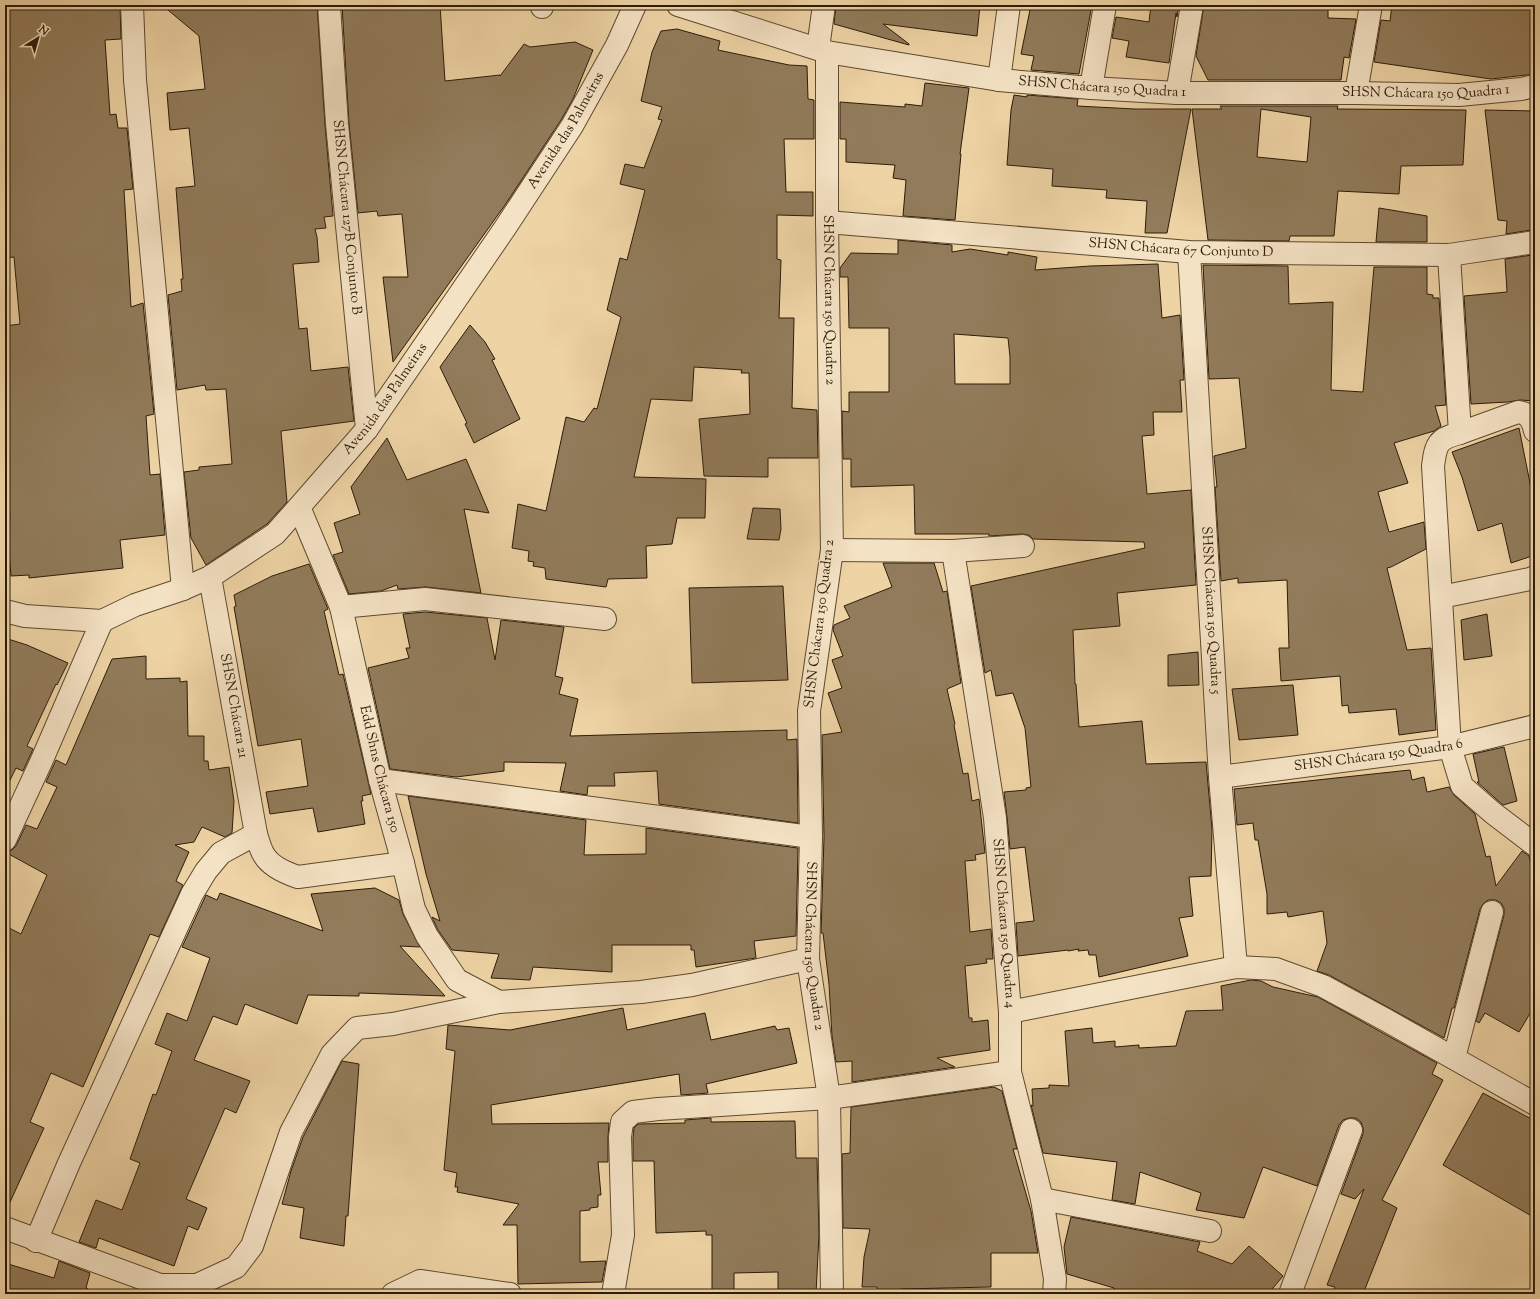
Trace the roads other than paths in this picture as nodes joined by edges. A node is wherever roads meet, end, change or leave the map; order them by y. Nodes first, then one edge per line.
1 (132, 5) edge
2 (329, 5) edge
3 (635, 5) edge
4 (678, 5) edge
5 (824, 5) edge
6 (1009, 5) edge
7 (1105, 5) edge
8 (1192, 5) edge
9 (1371, 5) edge
10 (822, 50) junction
11 (999, 80) junction
12 (1535, 86) edge
13 (1091, 88) junction
14 (1356, 92) junction
15 (1177, 93) junction
16 (826, 222) junction
17 (1535, 242) edge
18 (1189, 252) junction
19 (1449, 255) junction
20 (367, 430) junction
21 (1535, 431) edge
22 (1460, 433) junction
23 (300, 507) junction
24 (1023, 546) dead end
25 (832, 550) junction
26 (953, 551) junction
27 (210, 577) junction
28 (1535, 577) edge
29 (183, 589) junction
30 (1441, 597) junction
31 (341, 607) junction
32 (5, 611) edge
33 (605, 619) dead end
34 (102, 621) junction
35 (1535, 726) edge
36 (1450, 747) junction
37 (1220, 777) junction
38 (380, 780) junction
39 (256, 834) junction
40 (811, 837) junction
41 (5, 840) edge
42 (1535, 845) edge
43 (403, 863) junction
44 (1492, 912) dead end
45 (808, 959) junction
46 (1236, 967) junction
47 (499, 1002) junction
48 (1010, 1012) junction
49 (1454, 1058) junction
50 (1010, 1072) junction
51 (829, 1098) junction
52 (1535, 1104) edge
53 (1351, 1130) dead end
54 (1042, 1199) junction
55 (5, 1228) edge
56 (1210, 1231) dead end
57 (36, 1241) junction
58 (393, 1294) edge
59 (510, 1294) edge
60 (613, 1294) edge
61 (832, 1294) edge
62 (1054, 1294) edge
63 (1290, 1294) edge

1 - 29 street
2 - 20 street, SHSN Chácara 127B Conjunto B
3 - 20 street, Avenida das Palmeiras
4 - 10 street, SHSN Chácara 150 Quadra 1
5 - 10 street, SHSN Chácara 150 Quadra 2
6 - 11 street
7 - 13 street
8 - 15 street
9 - 14 street
10 - 11 street, SHSN Chácara 150 Quadra 1
10 - 16 street, SHSN Chácara 150 Quadra 2
11 - 13 street, SHSN Chácara 150 Quadra 1
12 - 14 street, SHSN Chácara 150 Quadra 1
13 - 15 street, SHSN Chácara 150 Quadra 1
14 - 15 street, SHSN Chácara 150 Quadra 1
16 - 18 street, SHSN Chácara 67 Conjunto D
16 - 25 street, SHSN Chácara 150 Quadra 2
17 - 19 street, SHSN Chácara 67 Conjunto D
18 - 19 street, SHSN Chácara 67 Conjunto D
18 - 37 street, SHSN Chácara 150 Quadra 5
19 - 22 street
20 - 23 street, Avenida das Palmeiras
21 - 22 street
22 - 30 street
23 - 27 street, Avenida das Palmeiras
23 - 31 street, Edd Shns Chácara 150
24 - 26 street
25 - 26 street
25 - 40 street, SHSN Chácara 150 Quadra 2
26 - 48 street, SHSN Chácara 150 Quadra 4
27 - 29 street, Avenida das Palmeiras
27 - 39 street, SHSN Chácara 21
28 - 30 street
29 - 34 street, Avenida das Palmeiras
30 - 36 street
31 - 33 street
31 - 38 street, Edd Shns Chácara 150
32 - 34 street, Avenida das Palmeiras
34 - 41 street
35 - 36 street, SHSN Chácara 150 Quadra 6
36 - 37 street, SHSN Chácara 150 Quadra 6
36 - 42 street
37 - 46 street, SHSN Chácara 150 Quadra 5
38 - 40 street
38 - 43 street, Edd Shns Chácara 150
39 - 43 street, SHSN Chácara 21
39 - 57 street
40 - 45 street, SHSN Chácara 150 Quadra 2
43 - 47 street, Edd Shns Chácara 150
44 - 49 street
45 - 47 street
45 - 51 street, SHSN Chácara 150 Quadra 2
46 - 48 street
46 - 49 street
47 - 57 street
48 - 50 street, SHSN Chácara 150 Quadra 4
49 - 52 street
50 - 51 street
50 - 54 street, SHSN Chácara 150 Quadra 4
51 - 60 street
51 - 61 street, SHSN Chácara 150 Quadra 2
53 - 63 street
54 - 56 street
54 - 62 street, SHSN Chácara 150 Quadra 4
55 - 57 street
58 - 59 street

